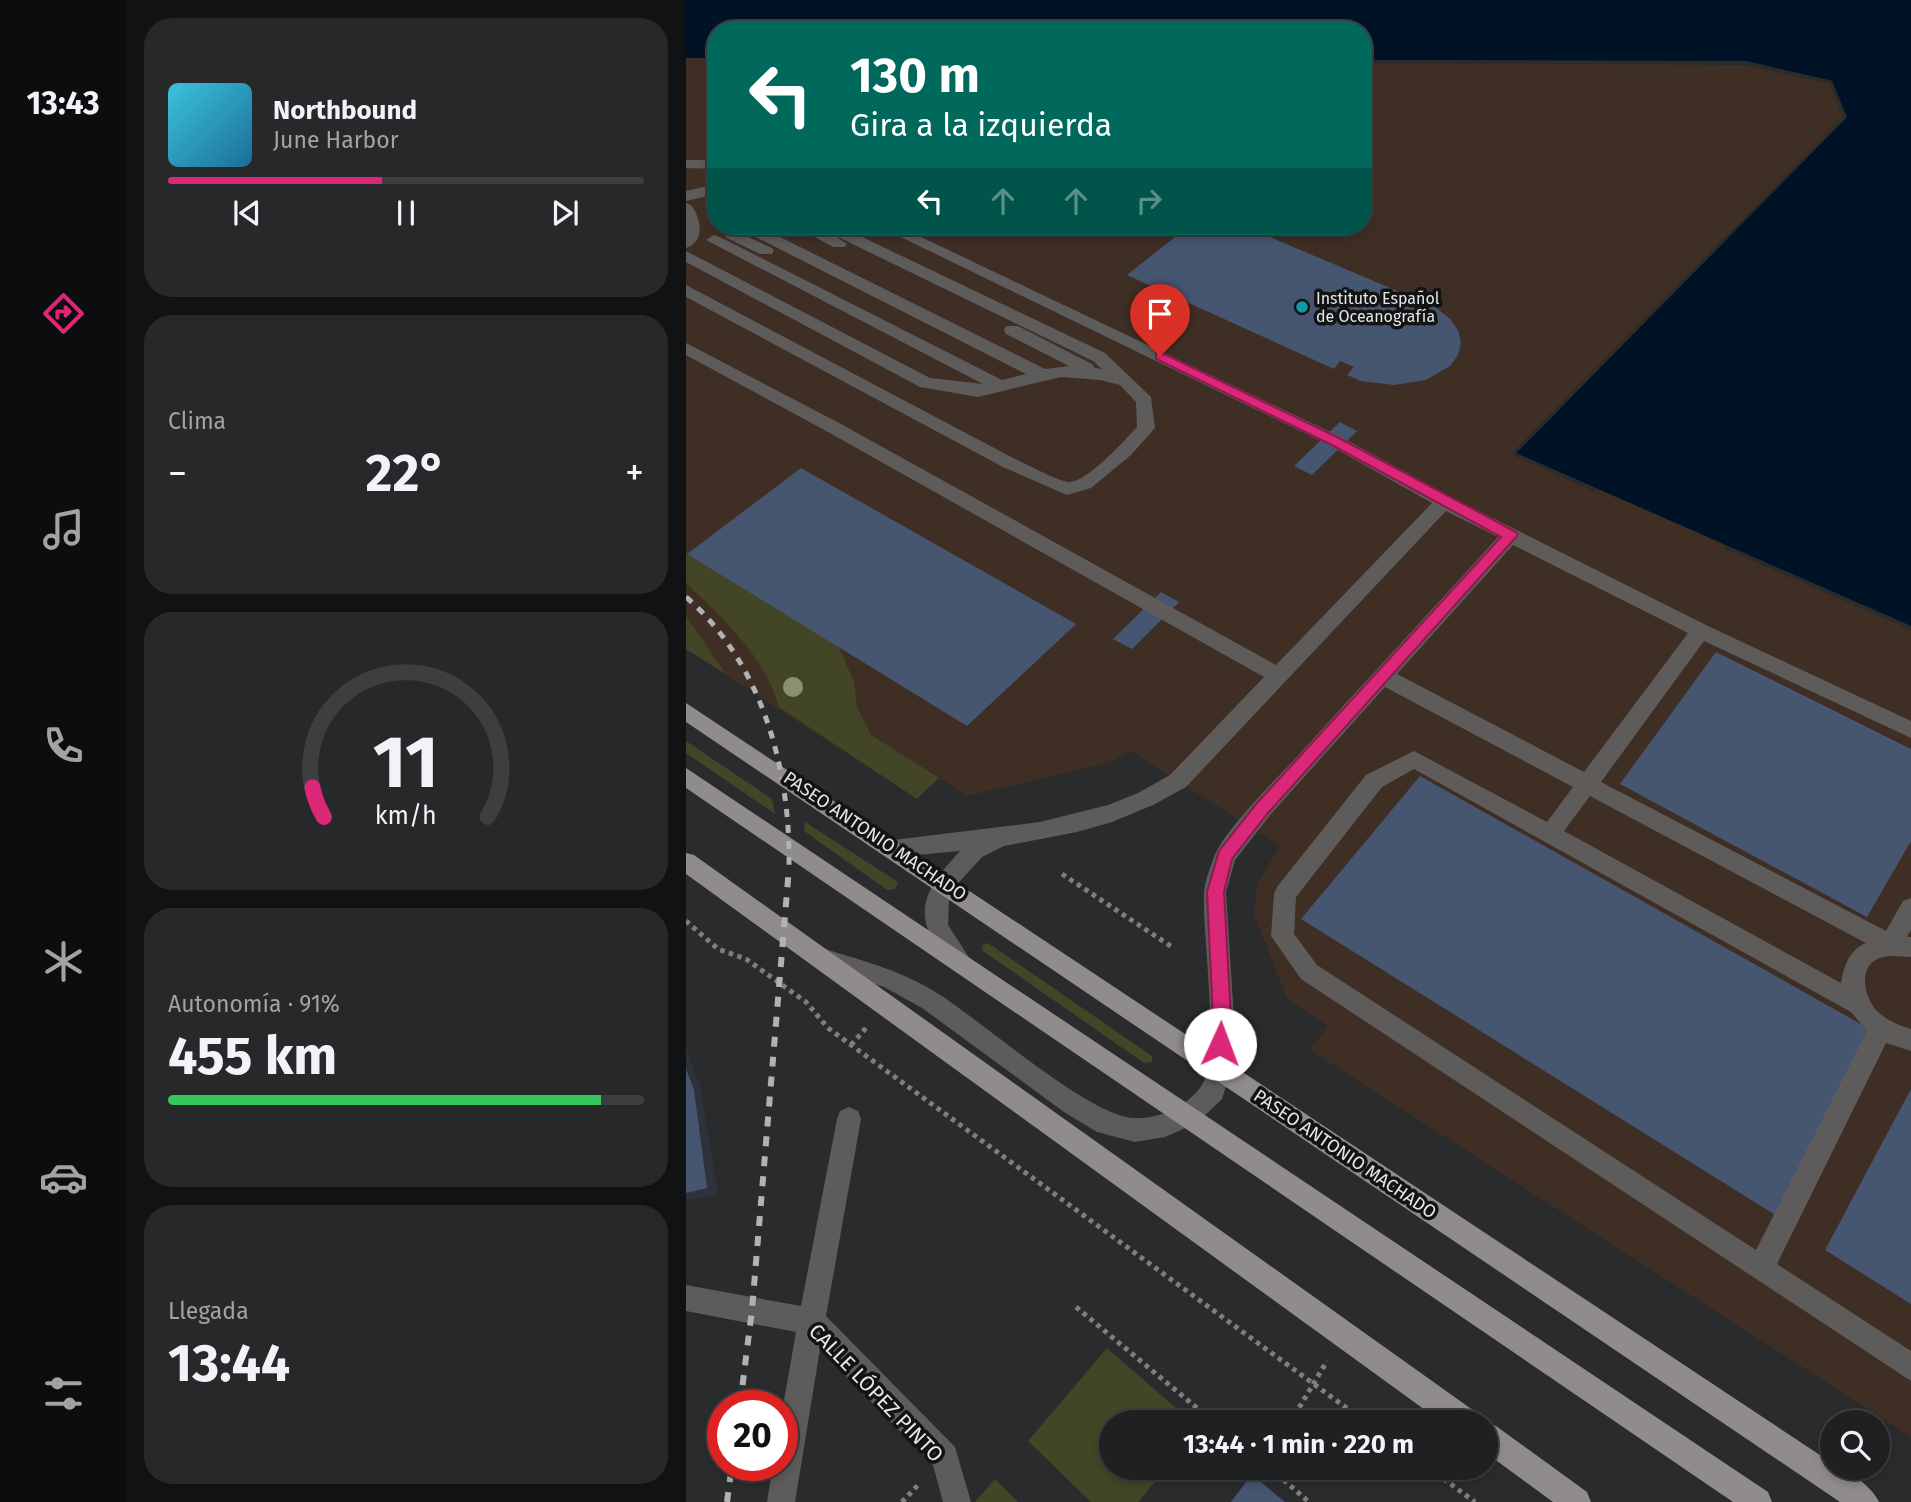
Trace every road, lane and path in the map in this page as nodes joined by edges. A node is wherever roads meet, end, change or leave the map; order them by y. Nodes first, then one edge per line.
1 (686, 164) edge
2 (707, 165) edge
3 (707, 190) edge
4 (686, 196) edge
5 (686, 208) edge
6 (733, 235) joint
7 (773, 235) edge
8 (792, 235) edge
9 (821, 235) edge
10 (846, 235) edge
11 (905, 235) edge
12 (694, 246) edge
13 (686, 290) edge
14 (686, 348) edge
15 (1061, 371) junction
16 (1097, 373) junction
17 (1042, 375) junction
18 (1021, 380) junction
19 (1126, 381) junction
20 (1002, 387) junction
21 (1444, 502) junction
22 (1511, 535) junction
23 (1701, 631) junction
24 (1278, 675) junction
25 (1382, 676) junction
26 (686, 710) edge
27 (1911, 730) edge
28 (686, 777) edge
29 (1587, 784) junction
30 (1550, 834) junction
31 (1006, 836) junction
32 (893, 848) junction
33 (686, 862) edge
34 (1062, 874) dead end
35 (945, 883) junction
36 (1911, 908) edge
37 (686, 921) edge
38 (1901, 946) edge
39 (1172, 947) dead end
40 (823, 958) junction
41 (960, 962) junction
42 (1858, 1004) junction
43 (1880, 1029) junction
44 (1911, 1040) edge
45 (1219, 1070) junction
46 (1188, 1115) junction
47 (849, 1119) dead end
48 (1761, 1269) junction
49 (686, 1298) edge
50 (1076, 1307) dead end
51 (813, 1322) junction
52 (1342, 1332) junction
53 (1911, 1367) edge
54 (1314, 1384) junction
55 (1199, 1410) edge
56 (1298, 1410) edge
57 (1349, 1410) edge
58 (1449, 1410) edge
59 (1498, 1445) edge
60 (1284, 1480) edge
61 (1445, 1480) edge
62 (781, 1502) edge
63 (957, 1502) edge
64 (1309, 1502) edge
65 (1475, 1502) edge
66 (1577, 1502) edge
67 (1758, 1502) edge
68 (1865, 1502) edge

1 - 2 street
3 - 4 street
5 - 12 street
6 - 12 street
6 - 18 street
7 - 17 street
8 - 15 street
9 - 16 street
10 - 19 street
11 - 21 street
12 - 20 street
12 - 20 street
13 - 19 street
14 - 24 street
15 - 16 street
15 - 17 street
16 - 19 street
17 - 18 street
18 - 20 street
21 - 22 street
21 - 24 street
22 - 23 street
22 - 25 street
23 - 27 street
23 - 29 street
24 - 31 street
25 - 29 street
25 - 45 street
26 - 32 main road, PASEO ANTONIO MACHADO
28 - 41 main road
29 - 30 street
29 - 38 street
30 - 42 street
30 - 48 street
31 - 32 street
31 - 35 street
32 - 35 main road, PASEO ANTONIO MACHADO
33 - 40 main road
34 - 39 path
35 - 41 street
35 - 45 main road, PASEO ANTONIO MACHADO
36 - 38 street
37 - 54 path
38 - 42 street
40 - 46 street
40 - 52 main road
41 - 46 main road
42 - 43 street
43 - 44 street
43 - 48 street
45 - 46 street
45 - 68 main road, PASEO ANTONIO MACHADO
46 - 67 main road
47 - 51 street
48 - 53 street
49 - 51 street, CALLE LÓPEZ PINTO
50 - 55 path
51 - 62 street
51 - 63 street, CALLE LÓPEZ PINTO
52 - 54 path
52 - 58 main road
54 - 56 path
54 - 57 path
59 - 66 main road
60 - 64 path
61 - 65 path

